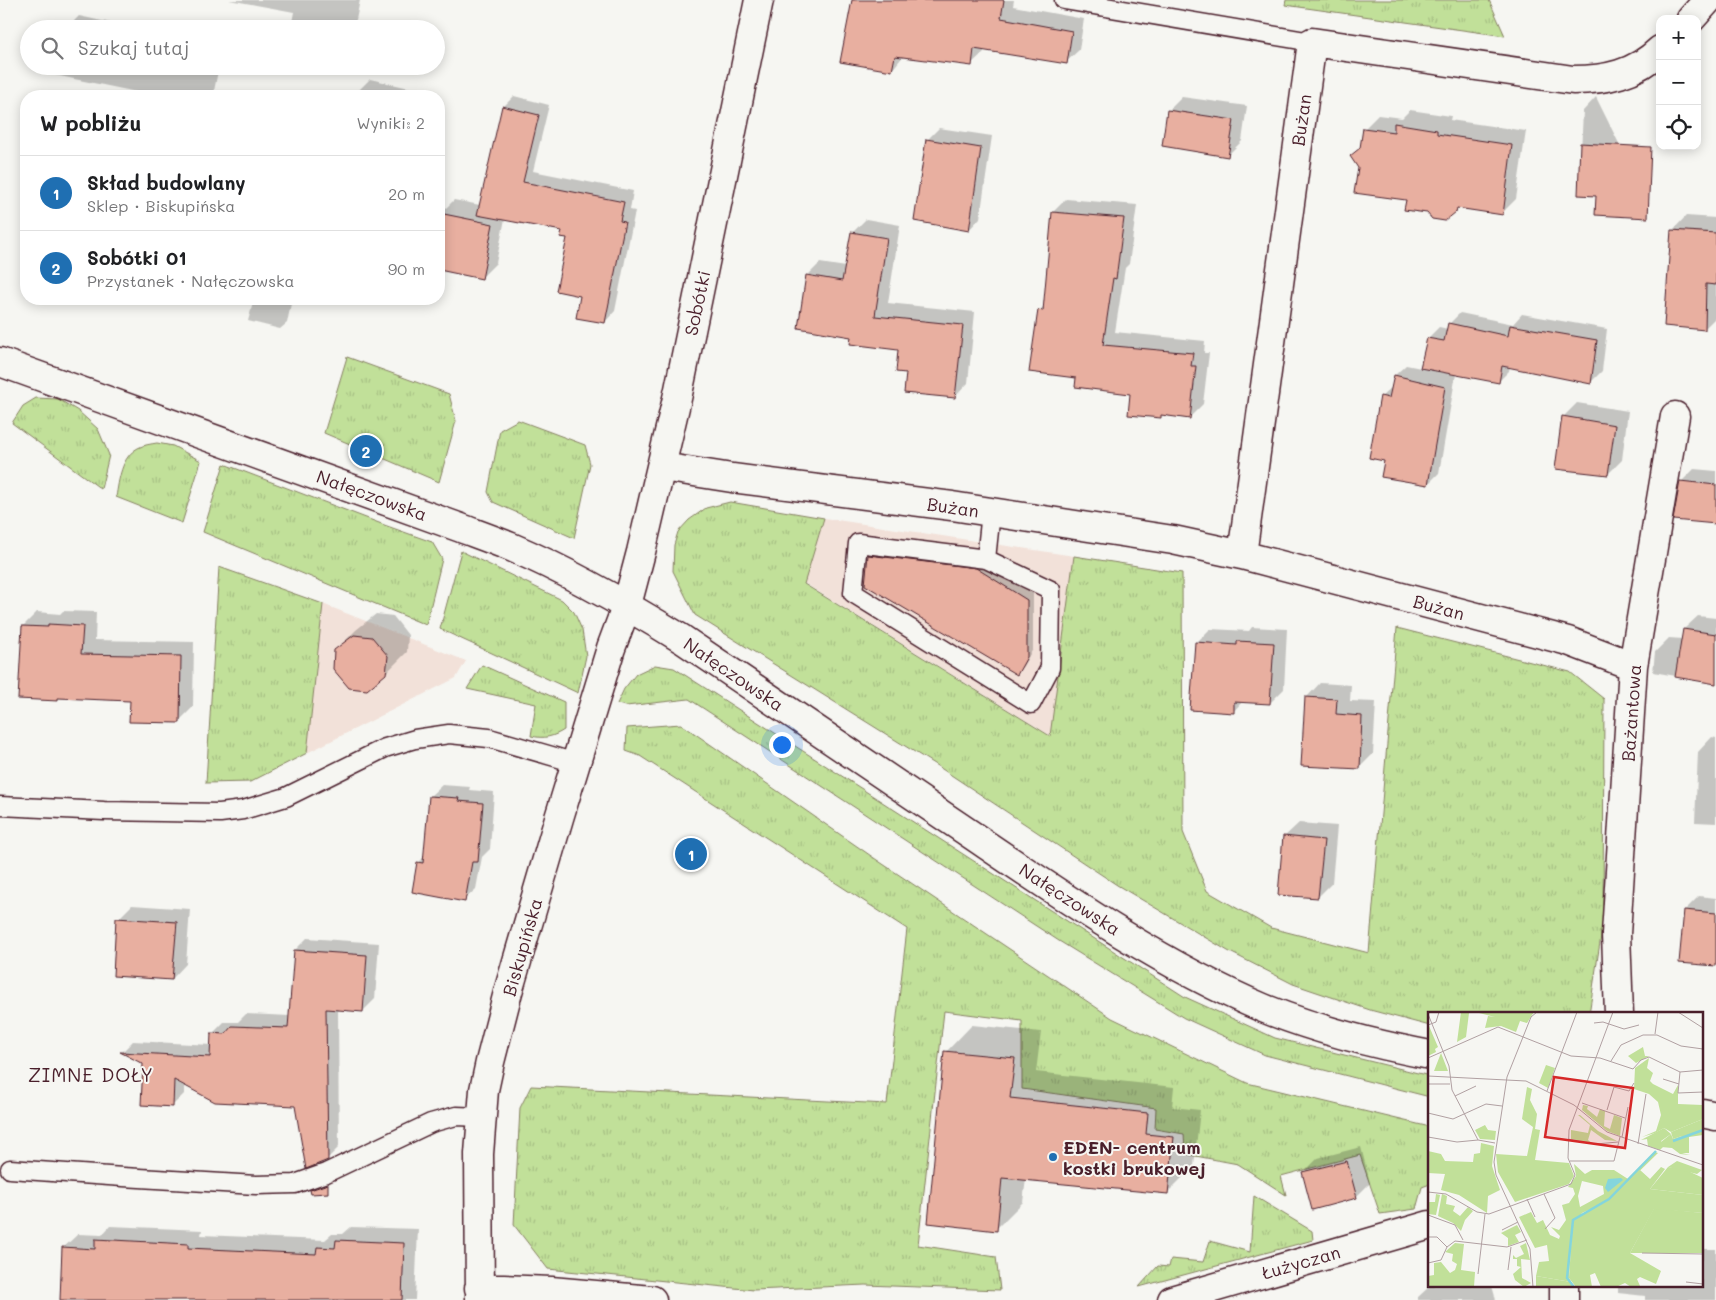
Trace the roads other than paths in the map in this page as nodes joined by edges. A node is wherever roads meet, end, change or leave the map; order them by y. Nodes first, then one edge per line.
1 (759, 0) edge
2 (1064, 0) edge
3 (1708, 0) edge
4 (1695, 15) edge
5 (1312, 42) junction
6 (1656, 54) edge
7 (0, 362) edge
8 (1675, 416) dead end
9 (662, 467) junction
10 (991, 512) junction
11 (1242, 555) junction
12 (986, 558) junction
13 (627, 605) junction
14 (1633, 666) junction
15 (576, 763) junction
16 (0, 806) edge
17 (1619, 1012) edge
18 (1428, 1055) edge
19 (482, 1117) junction
20 (10, 1169) dead end
21 (1428, 1226) edge
22 (479, 1294) edge
23 (652, 1300) edge
24 (1172, 1300) edge

1 - 9 street, Sobótki
2 - 5 lane
3 - 4 street
5 - 6 street
5 - 11 street, Bużan
7 - 13 street, Nałęczowska
8 - 14 street, Bażantowa
9 - 10 street, Bużan
9 - 13 street, Sobótki
10 - 11 street, Bużan
10 - 12 lane
11 - 14 street, Bużan
12 - 12 lane
13 - 15 street, Biskupińska
13 - 18 street, Nałęczowska
14 - 17 street, Bażantowa
15 - 16 lane
15 - 19 street, Biskupińska
19 - 20 lane
19 - 22 street, Biskupińska
21 - 24 street, Łużyczan
22 - 23 street

